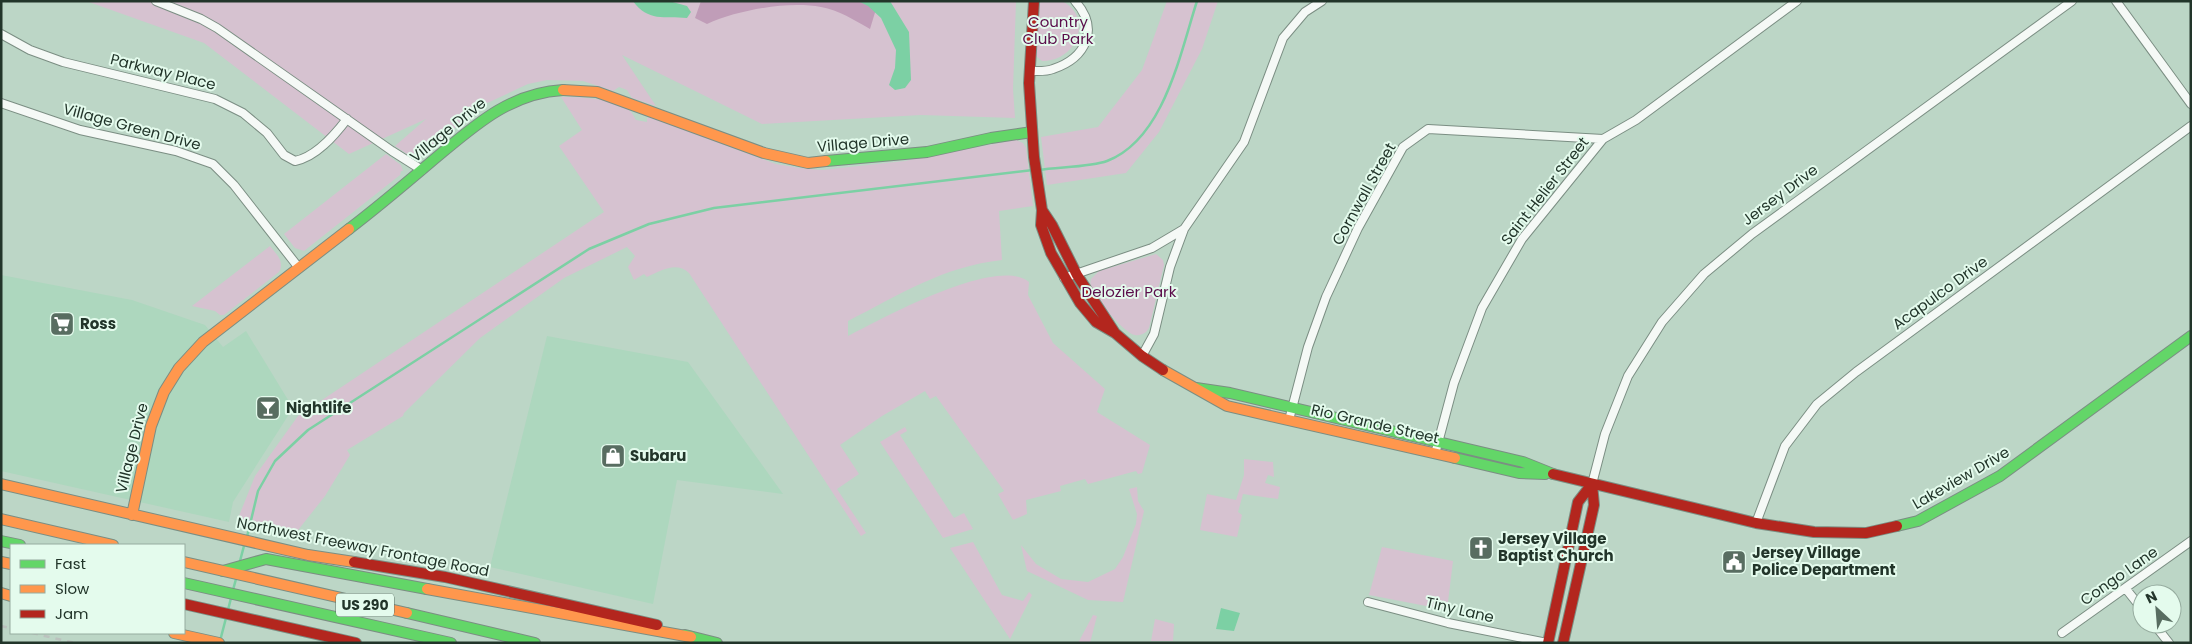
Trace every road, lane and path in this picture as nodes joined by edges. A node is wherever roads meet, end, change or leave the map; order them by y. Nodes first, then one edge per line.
1 (156, 1) edge
2 (1034, 1) edge
3 (1075, 1) edge
4 (1322, 1) edge
5 (1797, 1) edge
6 (2072, 1) edge
7 (2116, 1) edge
8 (1, 34) edge
9 (1029, 71) junction
10 (1, 103) edge
11 (2191, 104) edge
12 (347, 119) junction
13 (2191, 126) edge
14 (1032, 132) junction
15 (1603, 139) junction
16 (422, 170) junction
17 (1042, 210) junction
18 (1184, 229) junction
19 (299, 268) junction
20 (1076, 274) junction
21 (1064, 278) junction
22 (1115, 333) junction
23 (2191, 336) edge
24 (1142, 356) junction
25 (1196, 388) junction
26 (1292, 409) junction
27 (1289, 420) junction
28 (1438, 442) junction
29 (1435, 454) junction
30 (1552, 474) junction
31 (1, 484) edge
32 (1592, 484) junction
33 (132, 515) junction
34 (1, 519) edge
35 (1756, 523) junction
36 (1, 541) edge
37 (2191, 541) edge
38 (15, 544) edge
39 (109, 544) edge
40 (185, 562) edge
41 (223, 571) junction
42 (185, 583) edge
43 (2126, 589) junction
44 (2132, 596) edge
45 (1368, 602) dead end
46 (185, 604) edge
47 (273, 624) junction
48 (2062, 633) dead end
49 (179, 634) edge
50 (691, 637) junction
51 (218, 643) edge
52 (308, 643) edge
53 (356, 643) edge
54 (451, 643) edge
55 (536, 643) edge
56 (717, 643) edge
57 (1548, 643) edge
58 (1563, 643) edge

1 - 12 street
2 - 9 main road, Rio Grande Street
3 - 9 street
4 - 18 street
5 - 15 street, Saint Helier Street
6 - 32 street, Jersey Drive
7 - 11 street
8 - 12 street, Parkway Place
9 - 14 main road, Rio Grande Street
10 - 19 street, Village Green Drive
12 - 16 street
13 - 35 street, Acapulco Drive
14 - 16 main road, Village Drive
14 - 17 main road, Rio Grande Street
15 - 26 street, Cornwall Street
15 - 28 street, Saint Helier Street
16 - 19 main road, Village Drive
17 - 20 main road, Rio Grande Street
17 - 21 main road, Rio Grande Street
18 - 20 street
18 - 24 street
19 - 33 main road, Village Drive
20 - 21 street
20 - 22 main road, Rio Grande Street
21 - 22 main road, Rio Grande Street
22 - 24 main road, Rio Grande Street
23 - 35 main road, Lakeview Drive
24 - 25 main road, Rio Grande Street
25 - 26 main road, Rio Grande Street
25 - 27 main road, Rio Grande Street
26 - 27 street, Cornwall Street
26 - 28 main road, Rio Grande Street
27 - 29 main road, Rio Grande Street
28 - 29 street, Saint Helier Street
28 - 30 main road, Rio Grande Street
29 - 30 main road, Rio Grande Street
30 - 32 main road, Rio Grande Street
31 - 33 main road, Northwest Freeway Frontage Road
32 - 35 main road, Lakeview Drive
32 - 57 main road, Jersey Drive
32 - 58 main road, Jersey Drive
33 - 50 main road, Northwest Freeway Frontage Road
34 - 39 main road
36 - 38 main road
37 - 43 street, Congo Lane
40 - 41 main road, US 290
41 - 50 main road
41 - 55 main road, US 290
42 - 54 main road
43 - 44 street
43 - 48 street, Congo Lane
45 - 57 street, Tiny Lane
46 - 47 main road, US 290
47 - 52 main road
47 - 53 main road, US 290
49 - 51 main road
50 - 56 main road, Northwest Freeway Frontage Road

